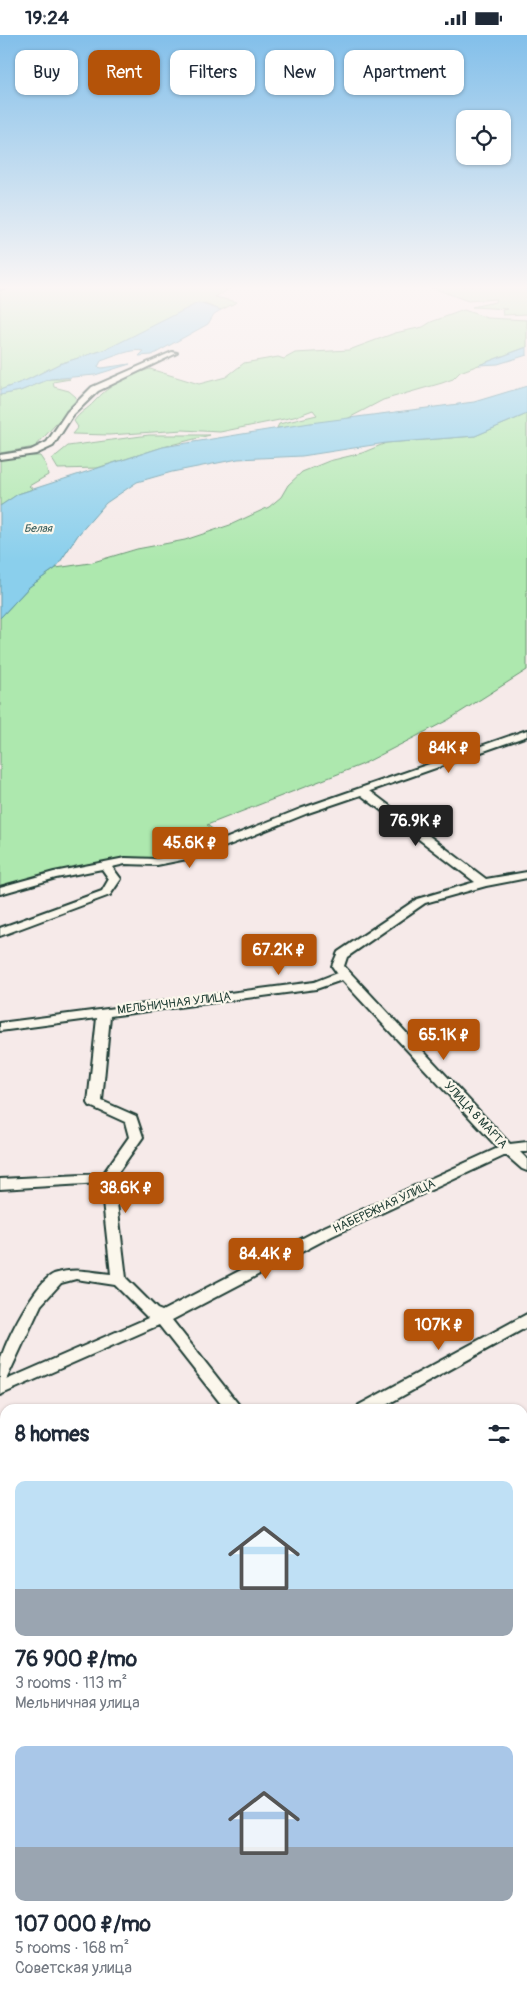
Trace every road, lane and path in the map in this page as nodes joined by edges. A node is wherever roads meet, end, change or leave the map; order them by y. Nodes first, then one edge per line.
1 (122, 377) edge
2 (0, 457) edge
3 (527, 733) edge
4 (363, 791) junction
5 (106, 866) junction
6 (527, 875) edge
7 (484, 883) junction
8 (0, 891) edge
9 (0, 932) edge
10 (344, 975) junction
11 (104, 1012) junction
12 (0, 1027) edge
13 (527, 1147) edge
14 (508, 1149) junction
15 (527, 1166) edge
16 (107, 1178) junction
17 (0, 1184) edge
18 (119, 1280) junction
19 (162, 1318) junction
20 (527, 1320) edge
21 (0, 1376) edge
22 (0, 1389) edge
23 (230, 1404) edge
24 (374, 1404) edge

1 - 2 street
3 - 4 street
4 - 5 street
4 - 7 street
5 - 8 street
5 - 9 street
6 - 7 street
7 - 10 street
10 - 11 street, МЕЛЬНИЧНАЯ УЛИЦА
10 - 14 street, УЛИЦА 8 МАРТА
11 - 12 street, МЕЛЬНИЧНАЯ УЛИЦА
11 - 16 street
13 - 14 street, НАБЕРЕЖНАЯ УЛИЦА
14 - 15 street, УЛИЦА 8 МАРТА
14 - 19 street, НАБЕРЕЖНАЯ УЛИЦА
16 - 17 street
16 - 18 street
18 - 19 street
18 - 21 street
19 - 22 street, НАБЕРЕЖНАЯ УЛИЦА
19 - 23 street
20 - 24 street

